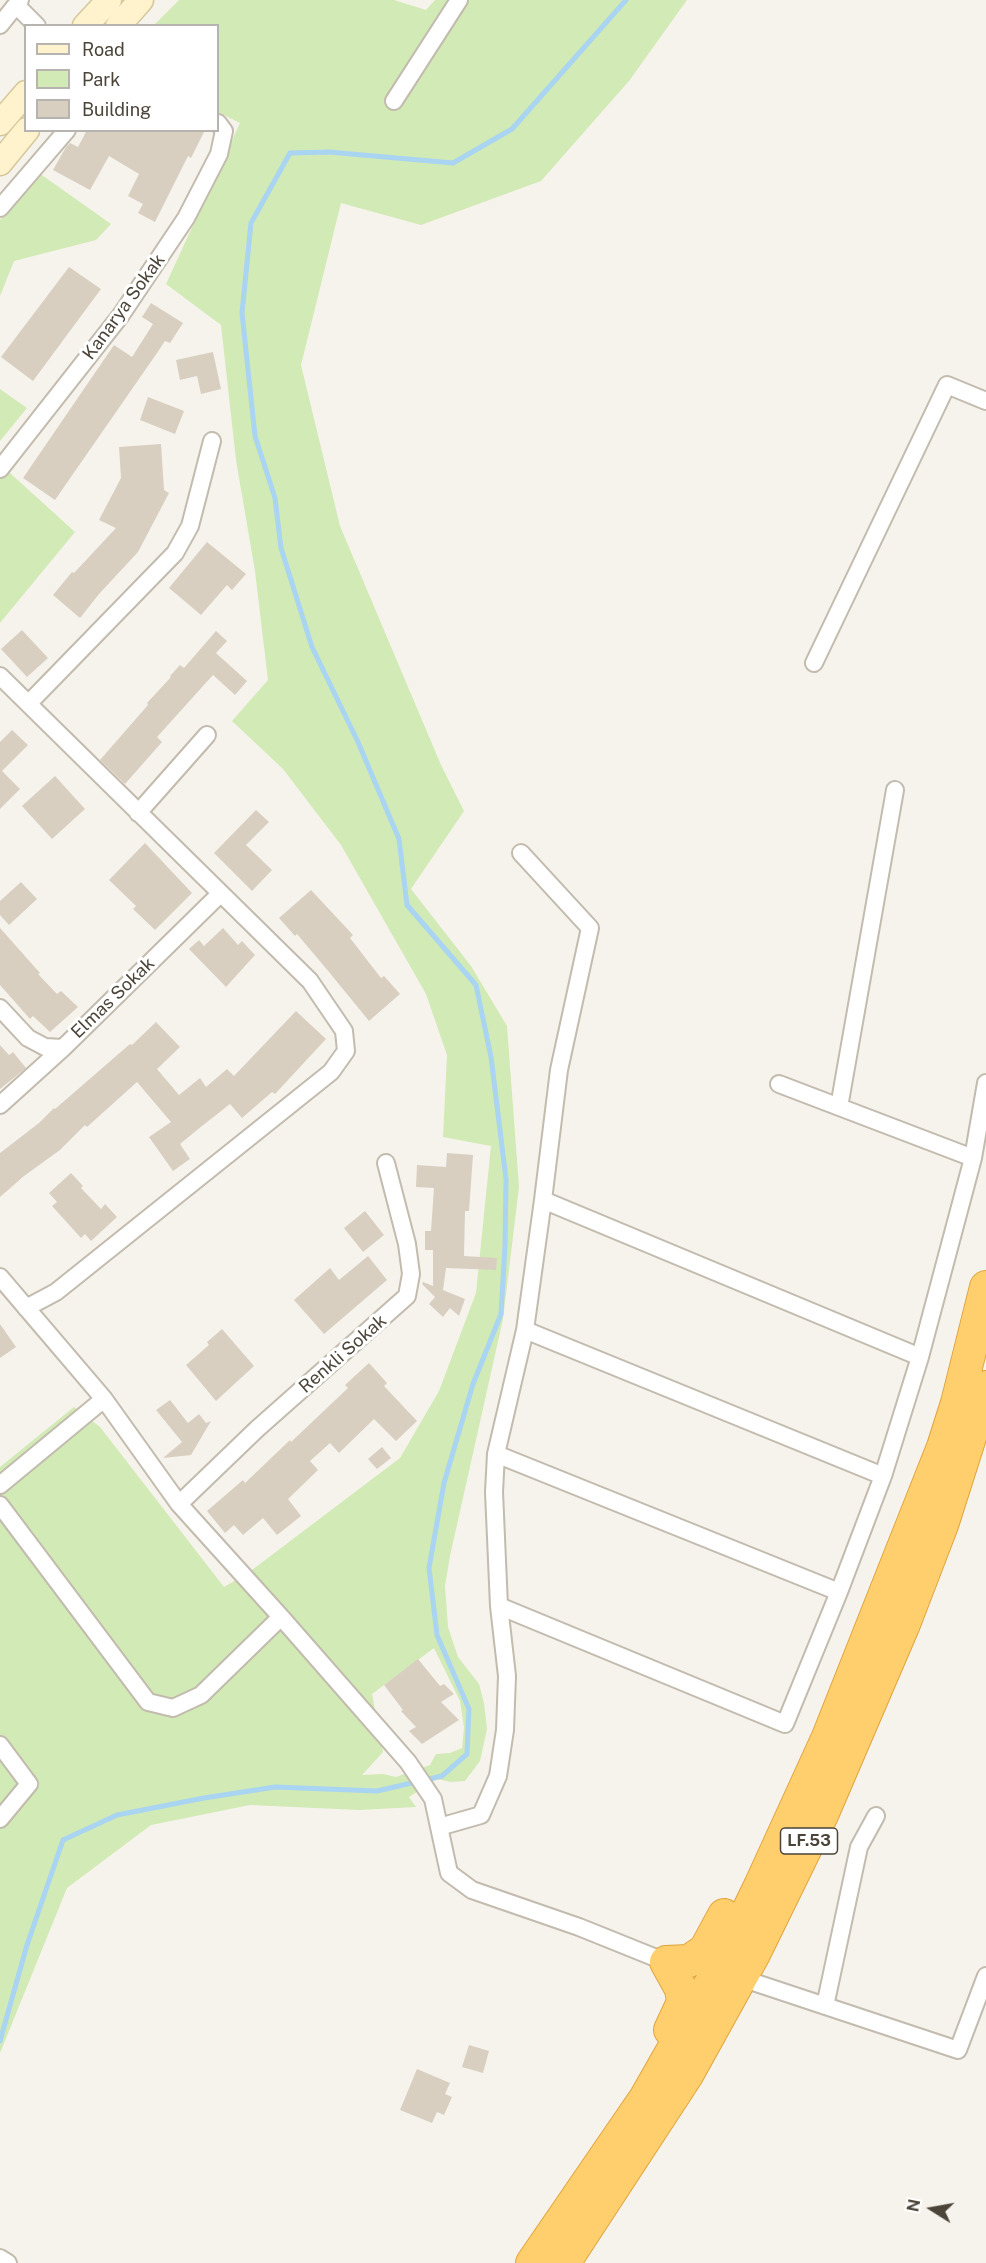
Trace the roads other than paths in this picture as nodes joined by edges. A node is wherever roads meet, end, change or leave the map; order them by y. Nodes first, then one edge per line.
1 (109, 0) edge
2 (141, 0) edge
3 (459, 0) edge
4 (18, 2) edge
5 (34, 24) edge
6 (88, 24) edge
7 (120, 24) edge
8 (0, 25) edge
9 (24, 95) edge
10 (394, 100) dead end
11 (0, 123) edge
12 (221, 127) edge
13 (25, 132) edge
14 (65, 132) edge
15 (0, 163) edge
16 (0, 208) edge
17 (986, 400) edge
18 (212, 441) dead end
19 (0, 469) edge
20 (814, 663) dead end
21 (0, 676) edge
22 (29, 703) junction
23 (207, 735) dead end
24 (895, 790) dead end
25 (138, 813) junction
26 (521, 853) dead end
27 (220, 894) junction
28 (0, 1008) edge
29 (63, 1048) junction
30 (986, 1083) edge
31 (780, 1084) dead end
32 (0, 1106) edge
33 (839, 1107) junction
34 (973, 1158) junction
35 (386, 1163) dead end
36 (543, 1200) junction
37 (0, 1277) edge
38 (986, 1287) edge
39 (26, 1308) junction
40 (525, 1330) junction
41 (920, 1358) junction
42 (986, 1387) edge
43 (104, 1399) junction
44 (943, 1447) junction
45 (496, 1454) junction
46 (883, 1476) junction
47 (0, 1485) edge
48 (179, 1504) junction
49 (0, 1505) edge
50 (838, 1592) junction
51 (499, 1606) junction
52 (281, 1617) junction
53 (0, 1745) edge
54 (876, 1816) dead end
55 (0, 1819) edge
56 (439, 1827) junction
57 (666, 1962) junction
58 (986, 1976) edge
59 (741, 1978) junction
60 (825, 2006) junction
61 (0, 2258) edge
62 (8, 2263) edge
63 (525, 2263) edge
64 (532, 2263) edge
65 (564, 2263) edge

1 - 6 street
2 - 7 street
3 - 10 street
4 - 5 street
4 - 8 street
9 - 11 street
12 - 19 street, Kanarya Sokak
13 - 15 street
14 - 16 street
17 - 20 street
18 - 22 street
21 - 22 street
22 - 25 street
23 - 25 street
24 - 33 street
25 - 27 street
26 - 36 street
27 - 29 street, Elmas Sokak
27 - 39 street
28 - 29 street, Elmas Sokak
29 - 32 street
30 - 34 street
31 - 33 street
33 - 34 street
34 - 41 street
35 - 48 street, Renkli Sokak
36 - 40 street
36 - 41 street
37 - 39 street
38 - 44 highway, LF.53
39 - 43 street
40 - 45 street
40 - 46 street
41 - 46 street
42 - 59 highway, LF.53
43 - 47 street
43 - 48 street
44 - 57 highway
44 - 64 highway, LF.53
45 - 50 street
45 - 51 street
46 - 50 street
48 - 52 street
49 - 52 street
50 - 51 street
51 - 56 street
52 - 56 street
53 - 55 street
54 - 60 street
56 - 57 street
57 - 63 highway
58 - 60 street
59 - 60 street
59 - 65 highway, LF.53
61 - 62 street

